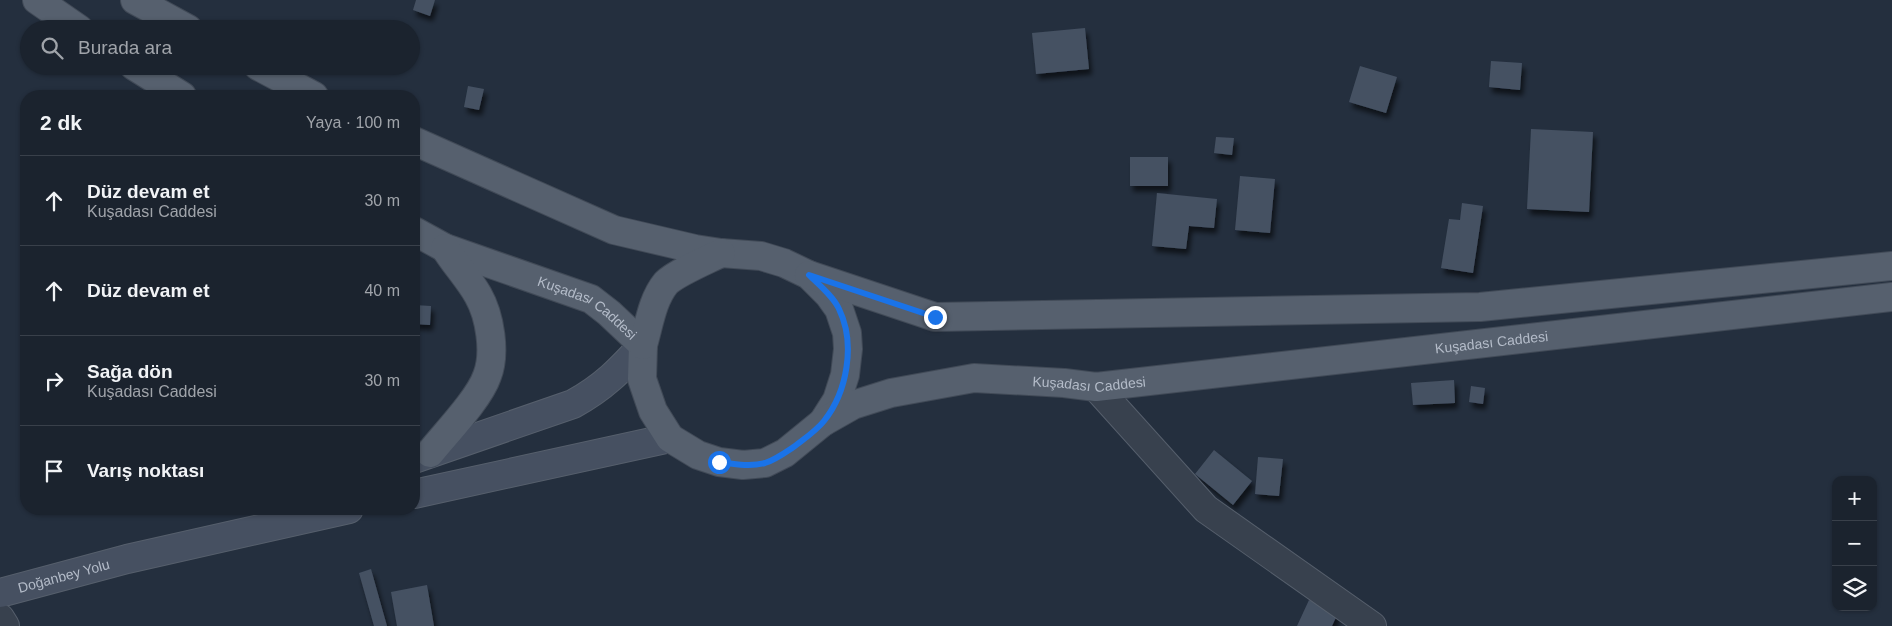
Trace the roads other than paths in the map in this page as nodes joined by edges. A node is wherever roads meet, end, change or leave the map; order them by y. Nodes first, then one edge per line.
1 (37, 0) edge
2 (135, 0) edge
3 (66, 20) edge
4 (172, 20) edge
5 (148, 75) edge
6 (275, 75) edge
7 (172, 90) edge
8 (303, 90) edge
9 (420, 143) edge
10 (420, 233) edge
11 (445, 248) junction
12 (721, 253) junction
13 (1892, 266) edge
14 (809, 275) junction
15 (1892, 297) edge
16 (643, 345) junction
17 (1096, 387) junction
18 (823, 422) junction
19 (670, 438) junction
20 (422, 456) edge
21 (420, 493) edge
22 (252, 515) edge
23 (322, 515) edge
24 (127, 558) junction
25 (0, 593) edge
26 (0, 618) edge
27 (5, 626) edge
28 (1372, 626) edge

1 - 3 main road
2 - 4 main road
5 - 7 main road
6 - 8 main road
9 - 12 main road
10 - 11 main road, Kuşadası Caddesi
11 - 16 main road, Kuşadası Caddesi
11 - 20 main road
12 - 14 main road
12 - 16 main road
13 - 14 main road
14 - 18 main road
15 - 17 main road, Kuşadası Caddesi
16 - 19 main road, Kuşadası Caddesi
16 - 20 main road
17 - 18 main road, Kuşadası Caddesi
17 - 28 street
18 - 19 main road, Kuşadası Caddesi
19 - 21 main road
22 - 24 main road
23 - 24 main road
24 - 25 main road, Doğanbey Yolu
26 - 27 street

